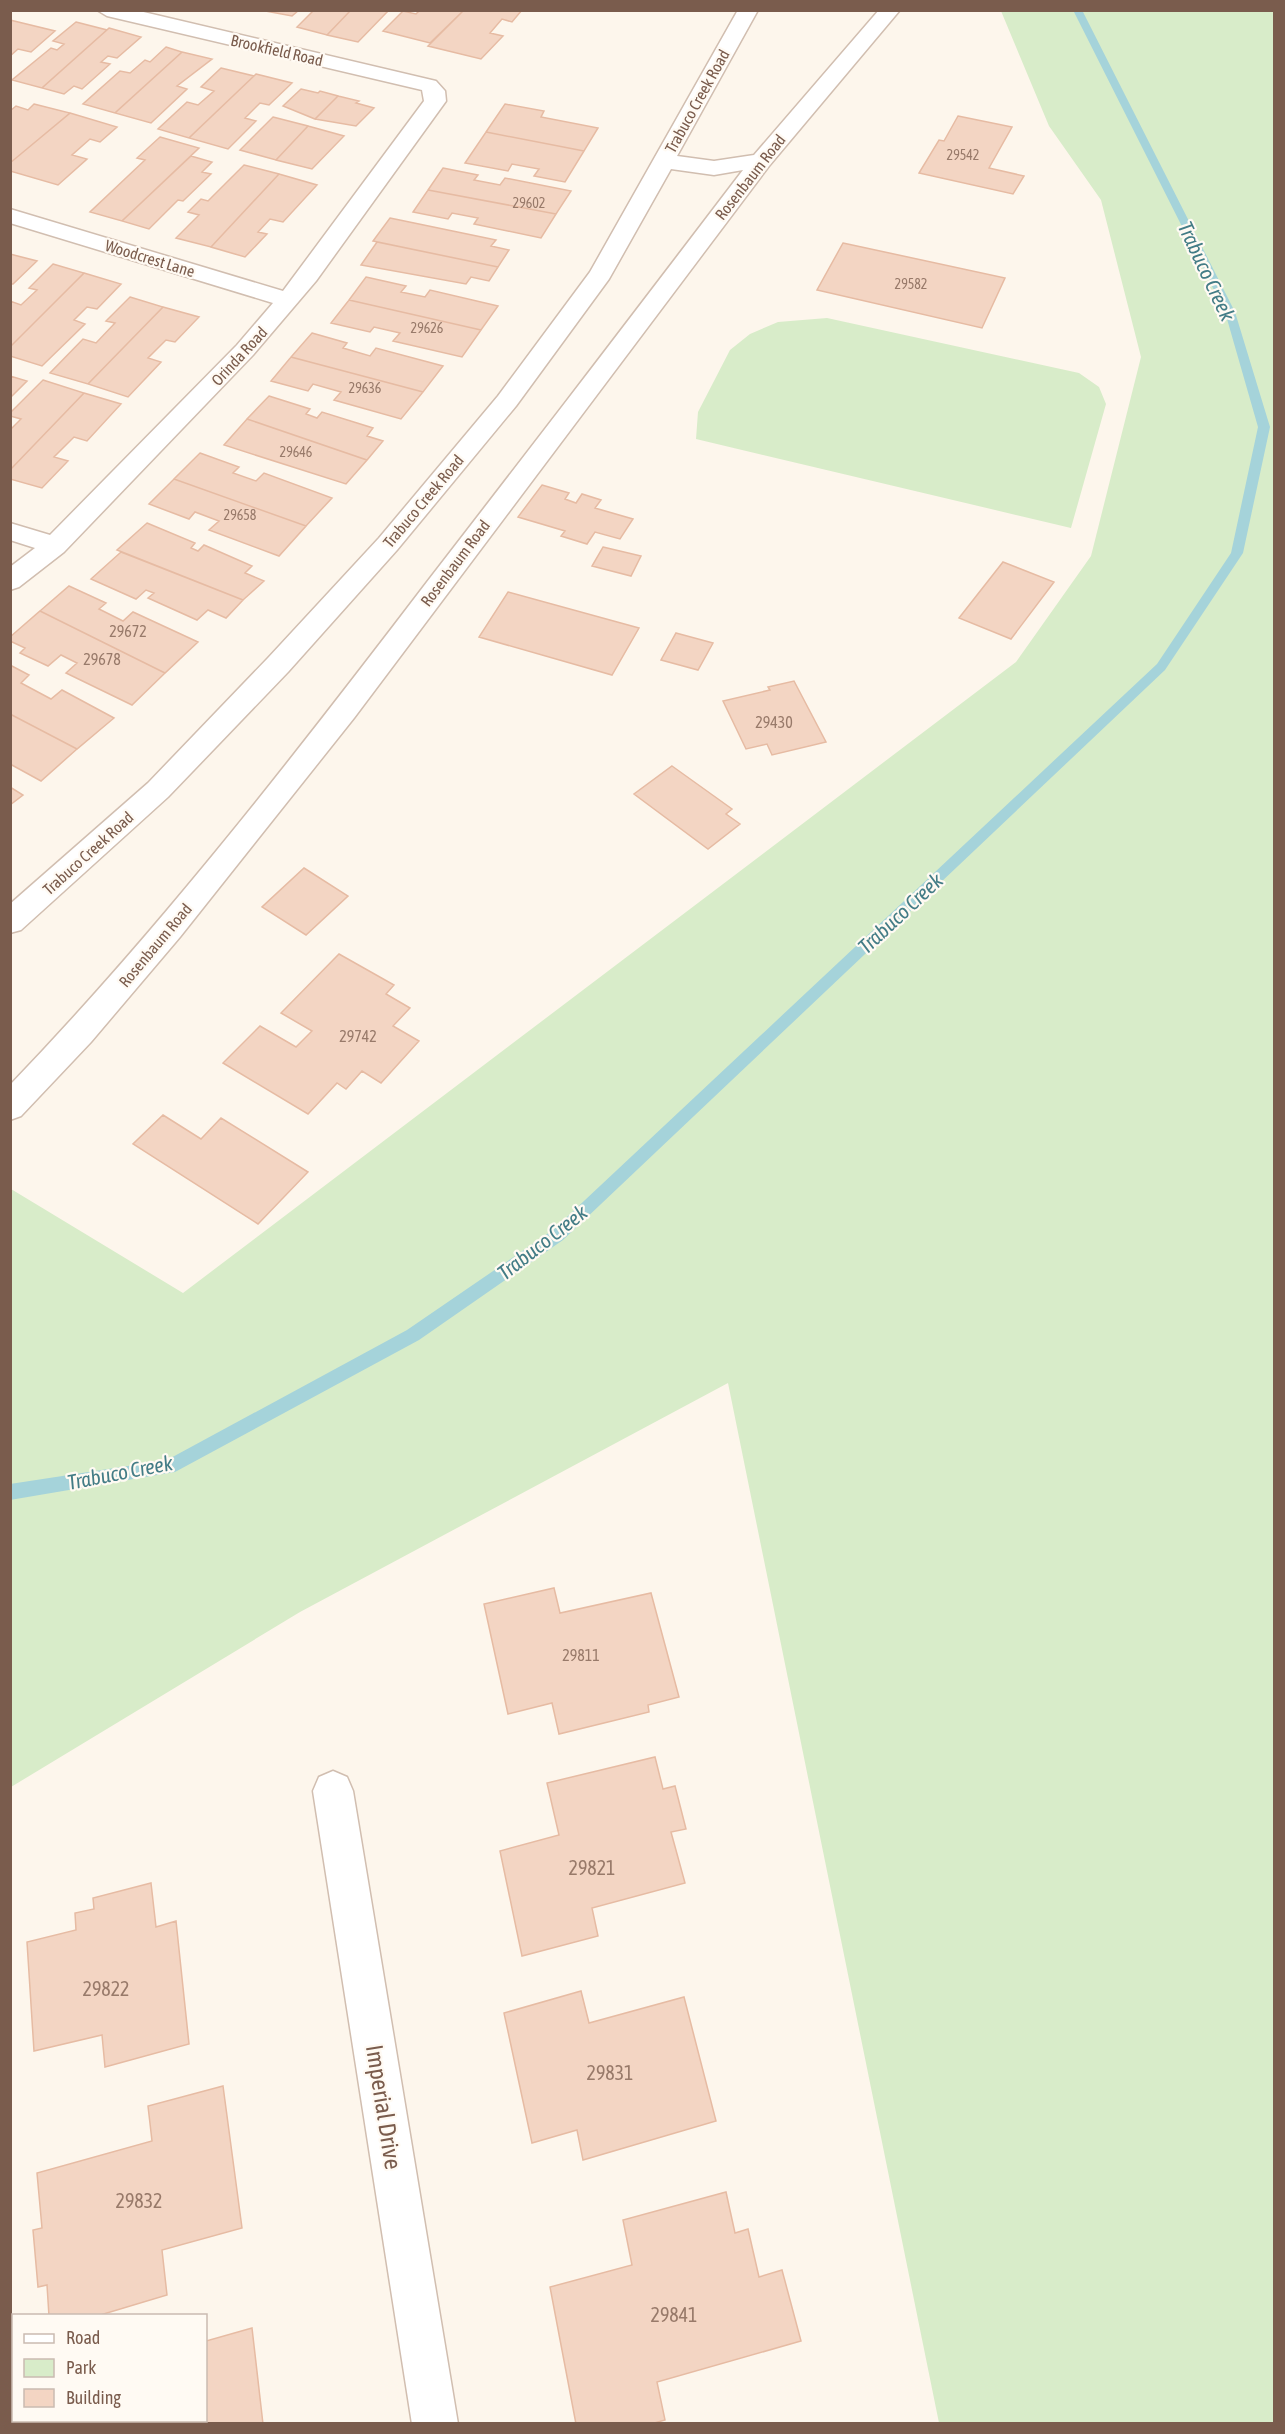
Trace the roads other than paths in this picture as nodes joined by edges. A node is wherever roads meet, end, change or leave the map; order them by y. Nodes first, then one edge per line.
1 (107, 10) edge
2 (748, 10) edge
3 (890, 10) edge
4 (435, 101) joint
5 (664, 161) junction
6 (761, 161) junction
7 (10, 216) edge
8 (290, 300) junction
9 (10, 531) edge
10 (55, 546) junction
11 (10, 581) edge
12 (10, 922) edge
13 (10, 1107) edge
14 (333, 1791) dead end
15 (435, 2424) edge

1 - 4 street, Brookfield Road
2 - 5 street, Trabuco Creek Road
3 - 6 street, Rosenbaum Road
4 - 8 street, Orinda Road
5 - 6 street
5 - 12 street, Trabuco Creek Road
6 - 13 street, Rosenbaum Road
7 - 8 street, Woodcrest Lane
8 - 10 street, Orinda Road
9 - 10 street
10 - 11 street, Orinda Road
14 - 15 street, Imperial Drive

